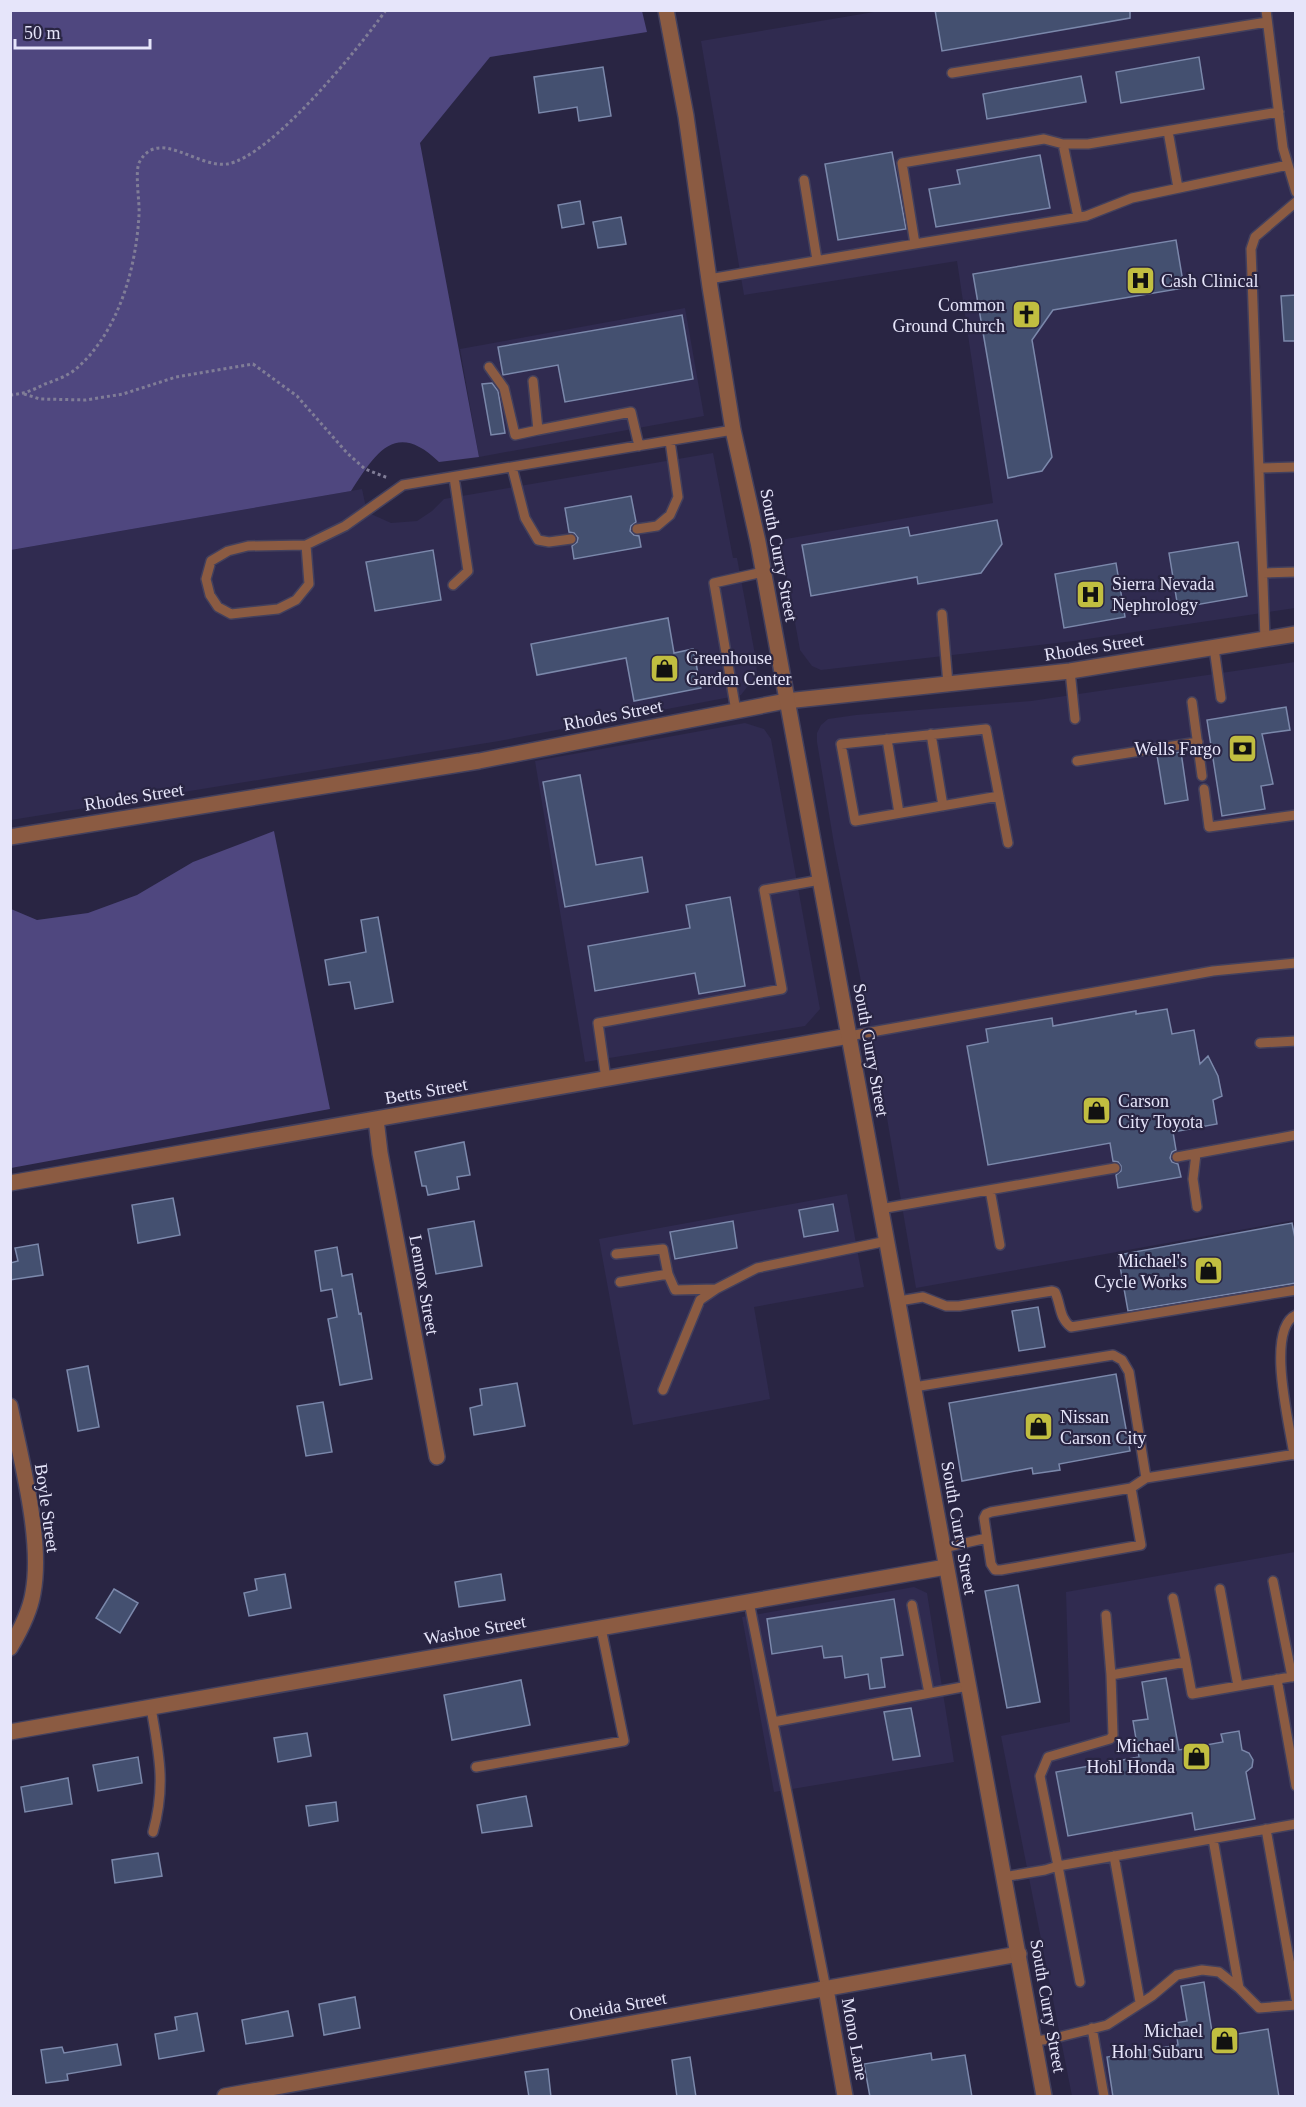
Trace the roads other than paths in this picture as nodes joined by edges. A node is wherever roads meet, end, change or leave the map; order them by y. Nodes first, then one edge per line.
1 (666, 10) edge
2 (1266, 10) edge
3 (1267, 22) junction
4 (952, 73) dead end
5 (1279, 112) junction
6 (1168, 131) junction
7 (1063, 144) junction
8 (1288, 165) junction
9 (804, 180) dead end
10 (1178, 188) junction
11 (1296, 192) edge
12 (1296, 202) edge
13 (1078, 217) junction
14 (915, 244) junction
15 (817, 260) junction
16 (709, 279) junction
17 (489, 367) dead end
18 (533, 381) dead end
19 (538, 430) junction
20 (733, 430) junction
21 (670, 441) junction
22 (639, 446) junction
23 (1296, 466) edge
24 (512, 467) junction
25 (1259, 468) junction
26 (454, 477) junction
27 (638, 529) dead end
28 (571, 539) dead end
29 (306, 545) junction
30 (763, 572) junction
31 (1296, 572) edge
32 (1263, 573) junction
33 (453, 585) dead end
34 (942, 615) dead end
35 (1296, 634) edge
36 (1265, 639) junction
37 (1214, 648) junction
38 (1070, 671) junction
39 (948, 684) junction
40 (1221, 698) dead end
41 (786, 701) junction
42 (1192, 702) dead end
43 (736, 711) junction
44 (1076, 719) dead end
45 (932, 734) junction
46 (886, 739) junction
47 (1197, 742) junction
48 (1077, 761) dead end
49 (1202, 776) dead end
50 (1204, 789) dead end
51 (999, 796) junction
52 (943, 806) junction
53 (899, 813) junction
54 (1296, 814) edge
55 (10, 837) edge
56 (1008, 843) dead end
57 (819, 880) junction
58 (1296, 963) edge
59 (849, 1036) junction
60 (1296, 1041) edge
61 (1260, 1042) dead end
62 (606, 1079) junction
63 (376, 1119) junction
64 (1296, 1136) edge
65 (1196, 1154) junction
66 (1177, 1157) dead end
67 (1115, 1168) dead end
68 (10, 1183) edge
69 (990, 1190) junction
70 (1197, 1208) dead end
71 (880, 1209) junction
72 (887, 1241) junction
73 (1000, 1245) dead end
74 (616, 1254) dead end
75 (668, 1275) junction
76 (620, 1282) dead end
77 (716, 1288) junction
78 (1296, 1290) edge
79 (899, 1301) junction
80 (1296, 1315) edge
81 (914, 1387) junction
82 (663, 1390) dead end
83 (10, 1406) edge
84 (1295, 1455) edge
85 (437, 1457) dead end
86 (1146, 1478) junction
87 (1131, 1488) junction
88 (987, 1538) junction
89 (943, 1548) junction
90 (946, 1567) junction
91 (1273, 1581) dead end
92 (1220, 1588) dead end
93 (1173, 1598) dead end
94 (749, 1602) junction
95 (912, 1605) dead end
96 (1106, 1615) dead end
97 (601, 1628) junction
98 (10, 1648) edge
99 (1186, 1662) junction
100 (1111, 1675) junction
101 (1294, 1676) edge
102 (1277, 1679) junction
103 (968, 1686) junction
104 (1238, 1686) junction
105 (929, 1694) junction
106 (151, 1708) junction
107 (773, 1722) junction
108 (10, 1732) edge
109 (476, 1767) dead end
110 (1296, 1786) edge
111 (1296, 1824) edge
112 (1266, 1829) junction
113 (153, 1832) dead end
114 (1213, 1839) junction
115 (1114, 1856) junction
116 (1058, 1866) junction
117 (1003, 1877) junction
118 (1019, 1954) junction
119 (1080, 1983) dead end
120 (1239, 1988) junction
121 (826, 1989) junction
122 (1296, 1999) edge
123 (1140, 2002) junction
124 (1296, 2005) edge
125 (1092, 2028) junction
126 (1034, 2041) junction
127 (225, 2097) edge
128 (845, 2097) edge
129 (1044, 2097) edge
130 (1104, 2097) edge

1 - 16 street, South Curry Street
2 - 3 lane
3 - 4 lane
3 - 5 lane
5 - 6 lane
5 - 8 lane
6 - 7 lane
6 - 10 lane
7 - 13 lane
7 - 14 lane
8 - 10 lane
8 - 11 lane
9 - 15 lane
10 - 13 lane
12 - 25 lane
13 - 14 lane
14 - 15 lane
15 - 16 lane
16 - 20 street, South Curry Street
17 - 19 lane
18 - 19 lane
19 - 22 lane
20 - 21 lane
20 - 30 street, South Curry Street
21 - 22 lane
21 - 27 lane
22 - 24 lane
23 - 25 lane
24 - 26 lane
24 - 28 lane
25 - 32 lane
26 - 29 lane
26 - 33 lane
29 - 29 lane
30 - 41 street, South Curry Street
30 - 43 lane
31 - 32 lane
32 - 36 lane
34 - 39 lane
35 - 36 street, Rhodes Street
36 - 37 street, Rhodes Street
37 - 38 street, Rhodes Street
37 - 40 lane
38 - 39 street, Rhodes Street
38 - 44 lane
39 - 41 street, Rhodes Street
41 - 43 street, Rhodes Street
41 - 57 street, South Curry Street
42 - 47 lane
43 - 55 street, Rhodes Street
45 - 46 lane
45 - 51 lane
45 - 52 lane
46 - 53 lane
46 - 53 lane
47 - 48 lane
47 - 49 lane
50 - 54 lane
51 - 52 lane
51 - 56 lane
52 - 53 lane
57 - 59 street, South Curry Street
57 - 62 lane
58 - 59 lane
59 - 62 street, Betts Street
59 - 71 street, South Curry Street
60 - 61 lane
62 - 63 street, Betts Street
63 - 68 street, Betts Street
63 - 85 street, Lennox Street
64 - 65 lane
65 - 66 lane
65 - 70 lane
67 - 69 lane
69 - 71 lane
69 - 73 lane
71 - 72 street, South Curry Street
72 - 77 lane
72 - 79 street, South Curry Street
74 - 75 lane
75 - 76 lane
75 - 77 lane
77 - 82 lane
78 - 79 lane
79 - 81 street, South Curry Street
80 - 84 lane
81 - 86 lane
81 - 89 street, South Curry Street
83 - 98 street, Boyle Street
84 - 86 lane
86 - 87 lane
87 - 88 lane
87 - 88 lane
88 - 89 lane
89 - 90 street, South Curry Street
90 - 94 street, Washoe Street
90 - 103 street, South Curry Street
91 - 101 lane
92 - 104 lane
93 - 99 lane
94 - 97 street, Washoe Street
94 - 107 lane
95 - 105 lane
96 - 100 lane
97 - 106 street, Washoe Street
97 - 109 lane
99 - 100 lane
99 - 104 lane
100 - 116 lane
101 - 102 lane
102 - 104 lane
102 - 110 lane
103 - 105 lane
103 - 117 street, South Curry Street
105 - 107 lane
106 - 108 street, Washoe Street
106 - 113 lane
107 - 121 lane
111 - 112 lane
112 - 114 lane
112 - 122 lane
114 - 115 lane
114 - 120 lane
115 - 116 lane
115 - 123 lane
116 - 117 lane
116 - 119 lane
117 - 118 street, South Curry Street
118 - 121 street, Oneida Street
118 - 126 street, South Curry Street
120 - 123 lane
120 - 124 lane
121 - 127 street, Oneida Street
121 - 128 street, Mono Lane
123 - 125 lane
125 - 126 lane
125 - 130 lane
126 - 129 street, South Curry Street

